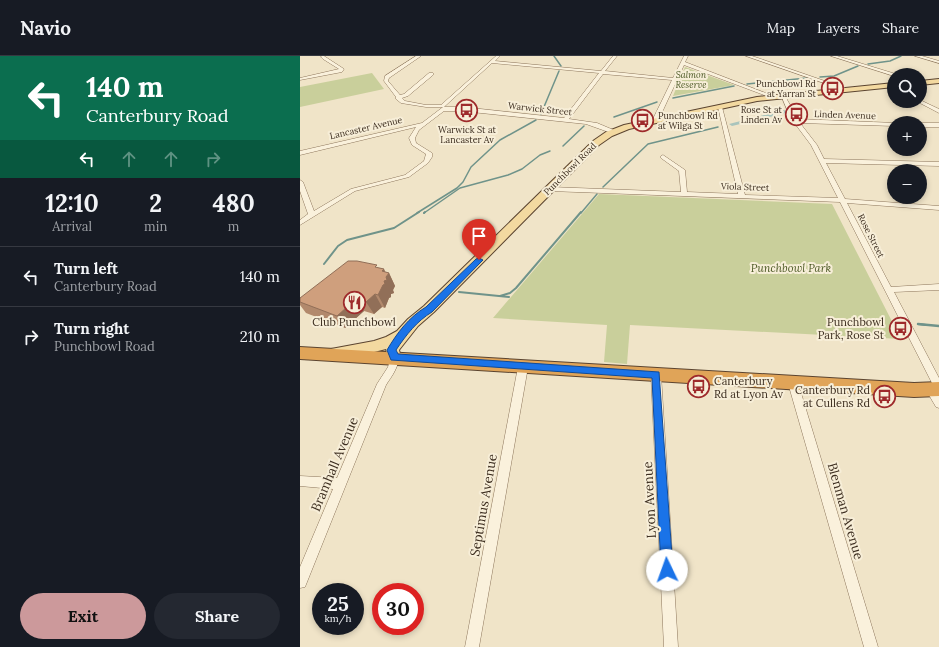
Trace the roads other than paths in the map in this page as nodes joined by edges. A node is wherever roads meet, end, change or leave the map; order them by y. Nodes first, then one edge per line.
1 (419, 56) edge
2 (498, 56) edge
3 (615, 56) edge
4 (686, 56) edge
5 (748, 56) edge
6 (833, 56) edge
7 (917, 56) edge
8 (323, 57) edge
9 (491, 62) junction
10 (939, 62) edge
11 (683, 63) junction
12 (602, 72) junction
13 (887, 72) edge
14 (431, 74) dead end
15 (300, 79) edge
16 (675, 80) junction
17 (939, 81) edge
18 (927, 82) edge
19 (887, 87) edge
20 (849, 90) junction
21 (783, 96) junction
22 (774, 97) junction
23 (398, 98) junction
24 (927, 105) edge
25 (443, 107) junction
26 (720, 107) junction
27 (939, 111) edge
28 (565, 120) junction
29 (655, 121) junction
30 (796, 121) junction
31 (424, 124) junction
32 (887, 124) edge
33 (927, 125) edge
34 (939, 125) edge
35 (614, 132) junction
36 (300, 153) edge
37 (663, 157) dead end
38 (822, 160) junction
39 (939, 164) edge
40 (300, 182) edge
41 (550, 189) junction
42 (684, 194) junction
43 (742, 196) junction
44 (842, 200) junction
45 (939, 208) edge
46 (312, 215) junction
47 (300, 223) edge
48 (939, 286) edge
49 (888, 290) junction
50 (429, 309) junction
51 (403, 333) junction
52 (300, 353) edge
53 (329, 354) junction
54 (394, 358) junction
55 (523, 367) junction
56 (656, 375) junction
57 (794, 383) junction
58 (937, 393) edge
59 (300, 481) edge
60 (340, 484) junction
61 (300, 582) edge
62 (472, 647) edge
63 (671, 647) edge
64 (871, 647) edge

1 - 23 street
2 - 9 street, Lancaster Avenue
3 - 12 street
4 - 11 street
5 - 20 street
6 - 13 street
7 - 10 street
8 - 15 street
9 - 12 street
9 - 25 street, Lancaster Avenue
11 - 16 street
11 - 22 street
12 - 16 street
12 - 28 street
14 - 23 street
16 - 29 street
17 - 18 main road
19 - 20 main road, Punchbowl Road
20 - 21 main road, Punchbowl Road
21 - 22 main road, Punchbowl Road
21 - 30 street, Rose Street
22 - 26 main road, Punchbowl Road
23 - 25 street, Warwick Street
24 - 27 street
25 - 28 street, Warwick Street
25 - 31 street, Lancaster Avenue
26 - 29 main road, Punchbowl Road
26 - 43 street
28 - 35 street, Warwick Street
29 - 35 main road, Punchbowl Road
30 - 32 street, Linden Avenue
30 - 38 street, Rose Street
31 - 36 street, Lancaster Avenue
31 - 46 street
33 - 34 street
35 - 41 main road, Punchbowl Road
37 - 42 street
38 - 39 street
38 - 44 street, Rose Street
40 - 46 street
41 - 42 street, Viola Street
41 - 50 main road, Punchbowl Road
42 - 43 street, Viola Street
43 - 44 street, Viola Street
44 - 45 street, Viola Street
44 - 49 street, Rose Street
46 - 47 street
48 - 49 street
49 - 58 street, Rose Street
50 - 51 main road, Punchbowl Road
50 - 54 main road, Punchbowl Road
51 - 53 main road
51 - 54 main road, Punchbowl Road
52 - 53 highway
53 - 54 highway
54 - 55 highway
54 - 60 street, Bramhall Avenue
55 - 56 highway
55 - 62 street, Septimus Avenue
56 - 57 highway
56 - 63 street, Lyon Avenue
57 - 58 highway
57 - 64 street, Blenman Avenue
59 - 60 street
60 - 61 street, Bramhall Avenue

